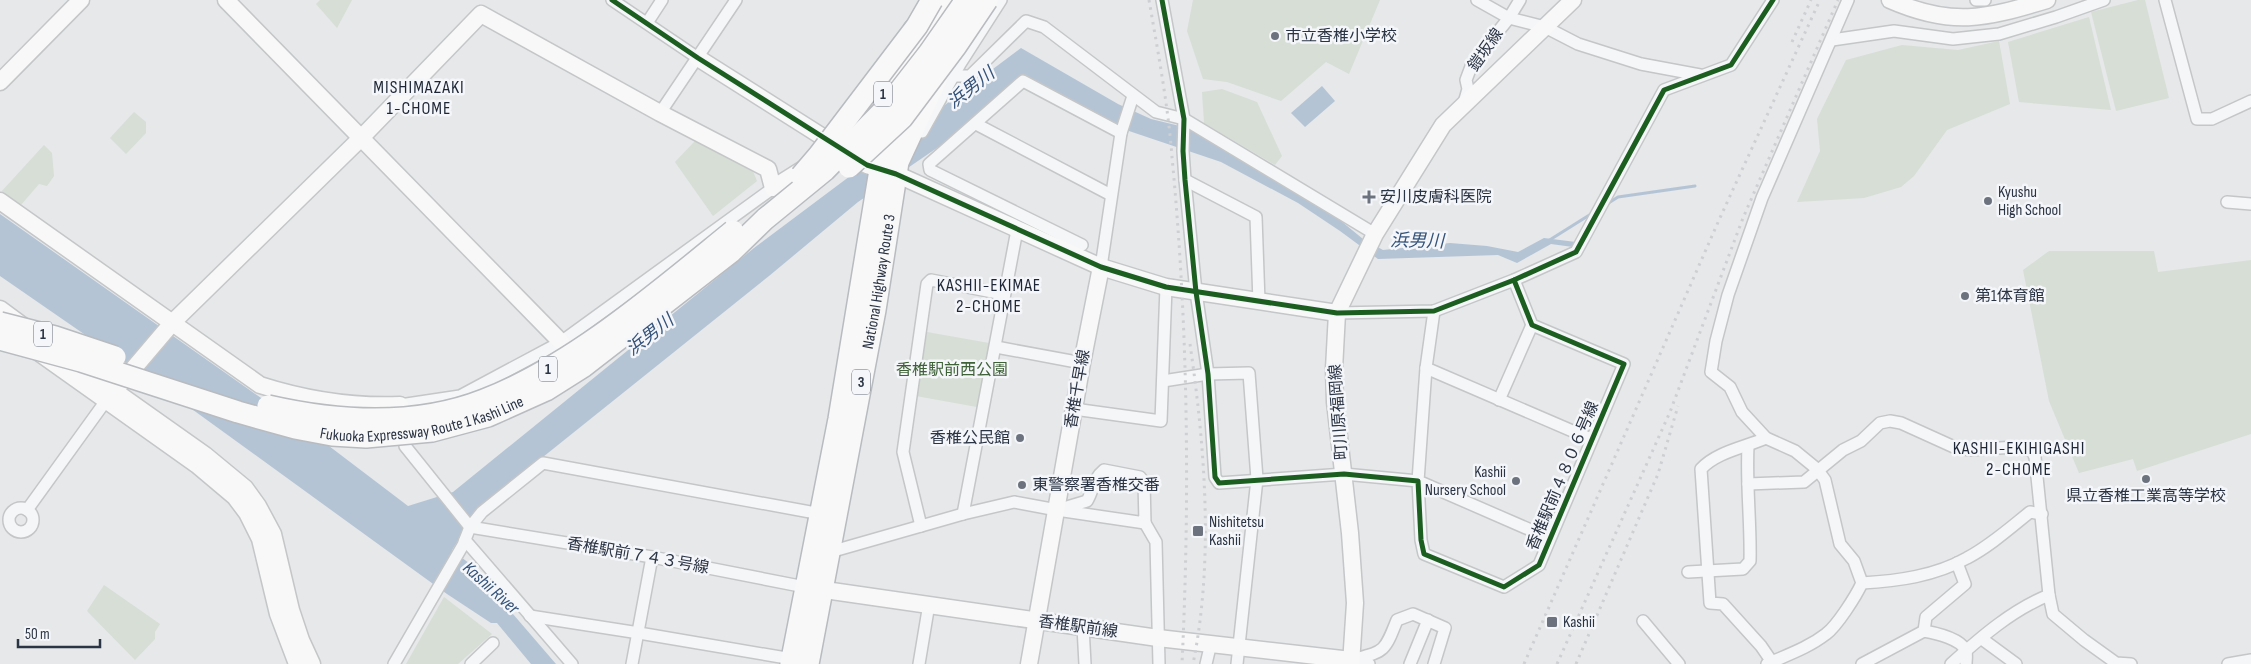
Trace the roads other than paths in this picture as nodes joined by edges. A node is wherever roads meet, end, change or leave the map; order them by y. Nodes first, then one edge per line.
1 (81, 0) edge
2 (226, 0) edge
3 (612, 0) edge
4 (662, 0) edge
5 (736, 0) edge
6 (924, 0) edge
7 (932, 0) edge
8 (949, 0) edge
9 (954, 0) edge
10 (966, 0) edge
11 (972, 0) edge
12 (987, 0) edge
13 (1001, 0) edge
14 (1162, 0) edge
15 (1477, 0) edge
16 (1520, 0) edge
17 (1573, 0) edge
18 (1773, 0) edge
19 (1848, 0) edge
20 (1890, 0) edge
21 (1976, 0) edge
22 (1985, 0) edge
23 (2046, 0) edge
24 (2104, 0) edge
25 (2166, 0) edge
26 (1509, 18) junction
27 (647, 23) junction
28 (1544, 27) junction
29 (1832, 40) junction
30 (698, 58) junction
31 (1700, 75) junction
32 (954, 76) junction
33 (0, 82) edge
34 (1134, 96) junction
35 (2251, 102) edge
36 (1464, 103) junction
37 (660, 113) junction
38 (1184, 119) junction
39 (923, 122) junction
40 (976, 124) junction
41 (1121, 132) junction
42 (361, 138) junction
43 (886, 140) junction
44 (837, 146) junction
45 (880, 175) junction
46 (800, 176) junction
47 (1185, 180) junction
48 (773, 188) junction
49 (1111, 195) junction
50 (0, 201) edge
51 (2227, 202) dead end
52 (2251, 204) edge
53 (1017, 230) junction
54 (1374, 236) junction
55 (1082, 245) dead end
56 (731, 252) junction
57 (1101, 267) junction
58 (1514, 280) junction
59 (1166, 287) junction
60 (1196, 292) junction
61 (1004, 294) junction
62 (1259, 302) junction
63 (0, 309) edge
64 (1434, 311) junction
65 (1337, 313) junction
66 (173, 322) junction
67 (0, 324) edge
68 (1532, 325) junction
69 (0, 339) edge
70 (561, 342) junction
71 (996, 347) junction
72 (1082, 363) junction
73 (1426, 368) junction
74 (1208, 374) junction
75 (1163, 381) junction
76 (109, 396) junction
77 (1499, 400) junction
78 (400, 405) junction
79 (1074, 408) junction
80 (1766, 438) junction
81 (1591, 439) junction
82 (1748, 446) junction
83 (1817, 470) junction
84 (1344, 474) junction
85 (1257, 479) junction
86 (1418, 481) junction
87 (1748, 484) junction
88 (28, 510) dead end
89 (1057, 510) junction
90 (821, 514) junction
91 (963, 514) junction
92 (2042, 514) junction
93 (1145, 523) junction
94 (921, 526) junction
95 (470, 527) junction
96 (1549, 538) junction
97 (464, 543) junction
98 (830, 552) junction
99 (652, 557) junction
100 (1957, 563) junction
101 (1707, 571) junction
102 (1688, 572) dead end
103 (1862, 583) junction
104 (813, 588) junction
105 (2050, 595) junction
106 (929, 604) junction
107 (530, 616) junction
108 (1428, 620) junction
109 (1035, 621) junction
110 (1643, 621) dead end
111 (1083, 627) junction
112 (1924, 631) junction
113 (640, 633) junction
114 (1158, 638) junction
115 (1982, 639) junction
116 (493, 643) dead end
117 (1210, 644) junction
118 (1240, 647) junction
119 (1966, 651) junction
120 (2251, 660) edge
121 (1351, 662) edge
122 (797, 663) edge
123 (1770, 663) edge
124 (2114, 663) edge
125 (297, 664) edge
126 (312, 664) edge
127 (394, 664) edge
128 (471, 664) edge
129 (572, 664) edge
130 (632, 664) edge
131 (919, 664) edge
132 (1028, 664) edge
133 (1085, 664) edge
134 (1158, 664) edge
135 (1206, 664) edge
136 (1237, 664) edge
137 (1369, 664) edge
138 (1410, 664) edge
139 (1434, 664) edge
140 (1679, 664) edge
141 (1862, 664) edge
142 (1951, 664) edge
143 (1966, 664) edge
144 (2016, 664) edge
145 (2131, 664) edge
146 (2228, 664) edge

1 - 33 street
2 - 42 street
3 - 27 street
4 - 27 street
5 - 30 street
6 - 43 highway
7 - 46 highway, bridge
8 - 43 highway, National Highway Route 3 / 3
9 - 46 highway, Fukuoka Expressway Route 1 Kashi Line / 1, bridge
10 - 56 highway, Fukuoka Expressway Route 1 Kashi Line / 1, bridge
11 - 39 highway, National Highway Route 3 / 3
12 - 56 highway, bridge
13 - 32 street
14 - 38 street
15 - 26 street
16 - 26 street, 鎧坂線
17 - 28 street
18 - 31 street
19 - 29 street
20 - 23 street
21 - 22 street
24 - 29 street
25 - 35 street
26 - 28 street
26 - 36 street, 鎧坂線
27 - 30 street
28 - 31 street
28 - 36 street
29 - 80 street
30 - 37 street
30 - 44 street
31 - 58 street
32 - 34 street
32 - 39 street
34 - 38 street
34 - 41 street
36 - 54 street
37 - 42 street
37 - 48 street
38 - 47 street
38 - 54 street
39 - 45 highway, National Highway Route 3 / 3
40 - 41 street
40 - 49 street
40 - 55 street
41 - 49 street
42 - 66 street
42 - 70 street
43 - 45 highway, National Highway Route 3 / 3
44 - 45 street
44 - 48 street
45 - 53 street
45 - 90 highway, National Highway Route 3 / 3
45 - 98 highway, National Highway Route 3 / 3
46 - 67 highway, Fukuoka Expressway Route 1 Kashi Line / 1, bridge
47 - 60 street
47 - 62 street
48 - 70 street
49 - 57 street
50 - 66 street
51 - 52 street
53 - 57 street
53 - 61 street
54 - 65 street, 町川原福岡線
56 - 69 highway, Fukuoka Expressway Route 1 Kashi Line / 1, bridge
57 - 59 street
57 - 72 street, 香椎千早線
58 - 64 street
58 - 68 street
59 - 60 street
59 - 75 street
60 - 62 street
60 - 74 street
61 - 71 street
61 - 94 street
62 - 65 street
63 - 76 street
64 - 65 street
64 - 73 street
65 - 84 street, 町川原福岡線
66 - 76 street
66 - 78 street
67 - 76 street
68 - 77 street
68 - 81 street, 香椎駅前４８０６号線
70 - 78 street
71 - 72 street
71 - 91 street
72 - 79 street, 香椎千早線
73 - 77 street
73 - 86 street
74 - 75 street
74 - 85 street
74 - 85 street
75 - 79 street
76 - 88 street
76 - 125 street
76 - 126 street
77 - 81 street
78 - 95 street
79 - 89 street, 香椎千早線
80 - 82 street
80 - 83 street
81 - 96 street, 香椎駅前４８０６号線
82 - 87 street
82 - 101 street
83 - 87 street
83 - 92 street
83 - 103 street
84 - 85 street
84 - 86 street
84 - 121 street, 町川原福岡線
85 - 118 street
86 - 96 street
86 - 96 street, 香椎駅前４８０６号線
87 - 101 street
89 - 91 street
89 - 93 street
89 - 93 street
89 - 109 street, 香椎千早線
90 - 95 street
90 - 104 highway, National Highway Route 3 / 3
91 - 94 street
92 - 100 street
92 - 105 street
93 - 114 street
94 - 98 street
95 - 97 street
95 - 99 street, 香椎駅前７４３号線
97 - 107 street
97 - 127 street
98 - 104 highway, National Highway Route 3 / 3
99 - 104 street, 香椎駅前７４３号線
99 - 113 street
100 - 103 street
100 - 112 street
101 - 102 street
101 - 123 street
103 - 123 street
104 - 106 street, 香椎駅前線
104 - 122 highway, National Highway Route 3 / 3
105 - 115 street
105 - 124 street
106 - 109 street, 香椎駅前線
106 - 131 street
107 - 113 street
107 - 129 street
108 - 121 street
108 - 138 street
108 - 139 street
109 - 111 street, 香椎駅前線
109 - 132 street, 香椎千早線
110 - 140 street
111 - 114 street, 香椎駅前線
111 - 133 street
112 - 119 street
112 - 141 street
113 - 122 street
113 - 130 street
114 - 117 street, 香椎駅前線
114 - 134 street
115 - 119 street
115 - 144 street
116 - 128 street
117 - 118 street, 香椎駅前線
117 - 135 street
118 - 121 street, 香椎駅前線
118 - 136 street
119 - 142 street
119 - 143 street
120 - 146 street
121 - 137 street
124 - 145 street

